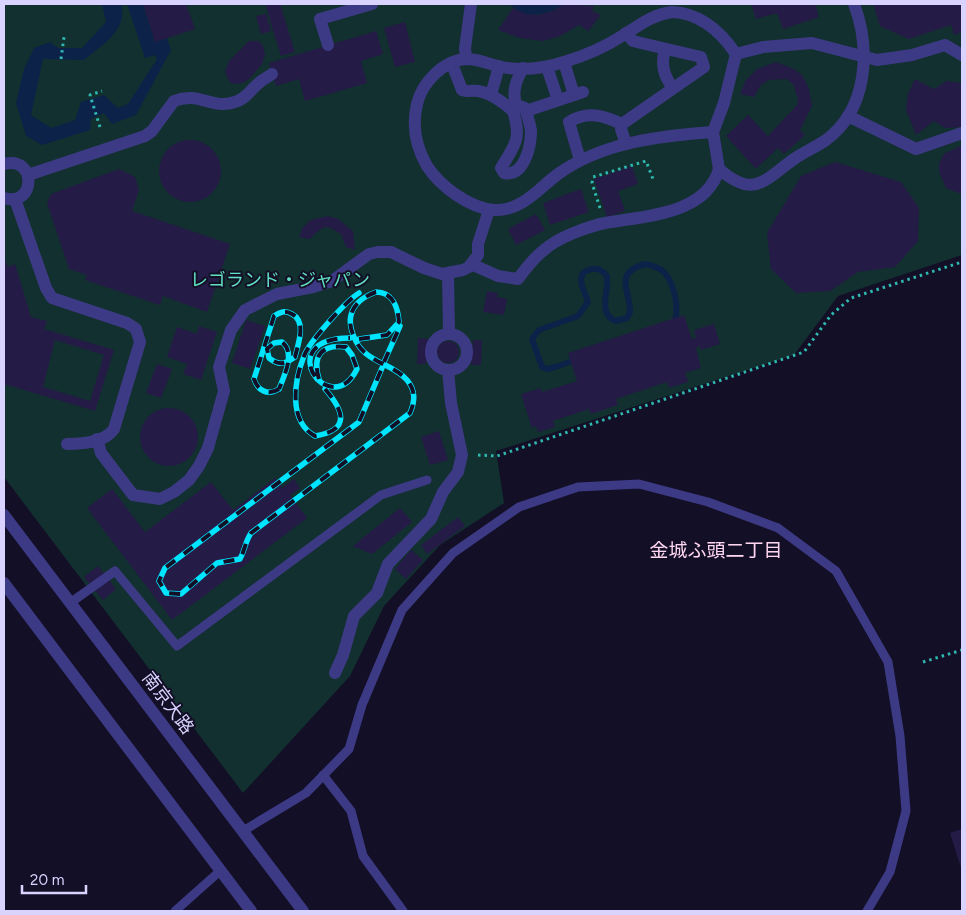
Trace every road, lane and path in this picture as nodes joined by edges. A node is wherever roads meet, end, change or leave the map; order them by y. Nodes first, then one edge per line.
1 (372, 4) edge
2 (471, 4) edge
3 (854, 4) edge
4 (626, 34) junction
5 (64, 37) dead end
6 (328, 45) dead end
7 (665, 48) junction
8 (736, 54) junction
9 (962, 55) edge
10 (864, 57) junction
11 (61, 59) dead end
12 (466, 59) junction
13 (564, 62) junction
14 (452, 64) junction
15 (499, 66) junction
16 (547, 67) junction
17 (523, 68) junction
18 (272, 74) dead end
19 (673, 88) junction
20 (102, 91) dead end
21 (491, 95) junction
22 (558, 100) junction
23 (518, 109) junction
24 (848, 116) junction
25 (622, 124) junction
26 (100, 127) dead end
27 (713, 132) junction
28 (962, 133) edge
29 (626, 144) junction
30 (580, 160) junction
31 (4, 164) edge
32 (719, 168) junction
33 (28, 176) junction
34 (653, 179) dead end
35 (9, 199) edge
36 (489, 210) junction
37 (605, 223) junction
38 (962, 262) edge
39 (471, 264) junction
40 (448, 273) junction
41 (449, 334) junction
42 (448, 370) junction
43 (97, 440) junction
44 (67, 444) dead end
45 (462, 454) junction
46 (427, 480) dead end
47 (4, 515) edge
48 (4, 583) edge
49 (70, 603) junction
50 (962, 650) edge
51 (923, 662) dead end
52 (335, 673) dead end
53 (323, 775) junction
54 (243, 831) junction
55 (220, 871) junction
56 (175, 911) edge
57 (251, 911) edge
58 (303, 911) edge
59 (403, 911) edge
60 (868, 911) edge

1 - 6 street
2 - 12 street
3 - 10 street
4 - 7 street
4 - 8 street
4 - 13 street
5 - 11 path
7 - 19 street
7 - 19 street
8 - 10 street
8 - 27 street
9 - 10 street
10 - 24 street
12 - 14 street
12 - 15 street
13 - 16 street
13 - 22 street
14 - 21 street
14 - 36 street
15 - 17 street
15 - 21 street
16 - 17 street
16 - 22 street
17 - 23 street
18 - 33 street
19 - 25 street
20 - 26 path
21 - 23 street
22 - 23 street
24 - 28 street
24 - 32 street
25 - 29 street
25 - 30 street
27 - 29 street
27 - 32 street
29 - 30 street
30 - 36 street
31 - 33 street
32 - 37 street
33 - 35 street
34 - 37 path
35 - 43 street
36 - 39 street
37 - 39 street
38 - 45 path
39 - 40 street
40 - 41 street
40 - 43 street
41 - 42 street
41 - 42 street
42 - 45 street
43 - 44 street
45 - 52 street
46 - 49 lane
47 - 49 street, 南京大路
48 - 55 street
49 - 54 street, 南京大路
50 - 51 path
53 - 54 lane
53 - 59 lane
53 - 60 lane
54 - 58 street, 南京大路
55 - 56 lane
55 - 57 street

